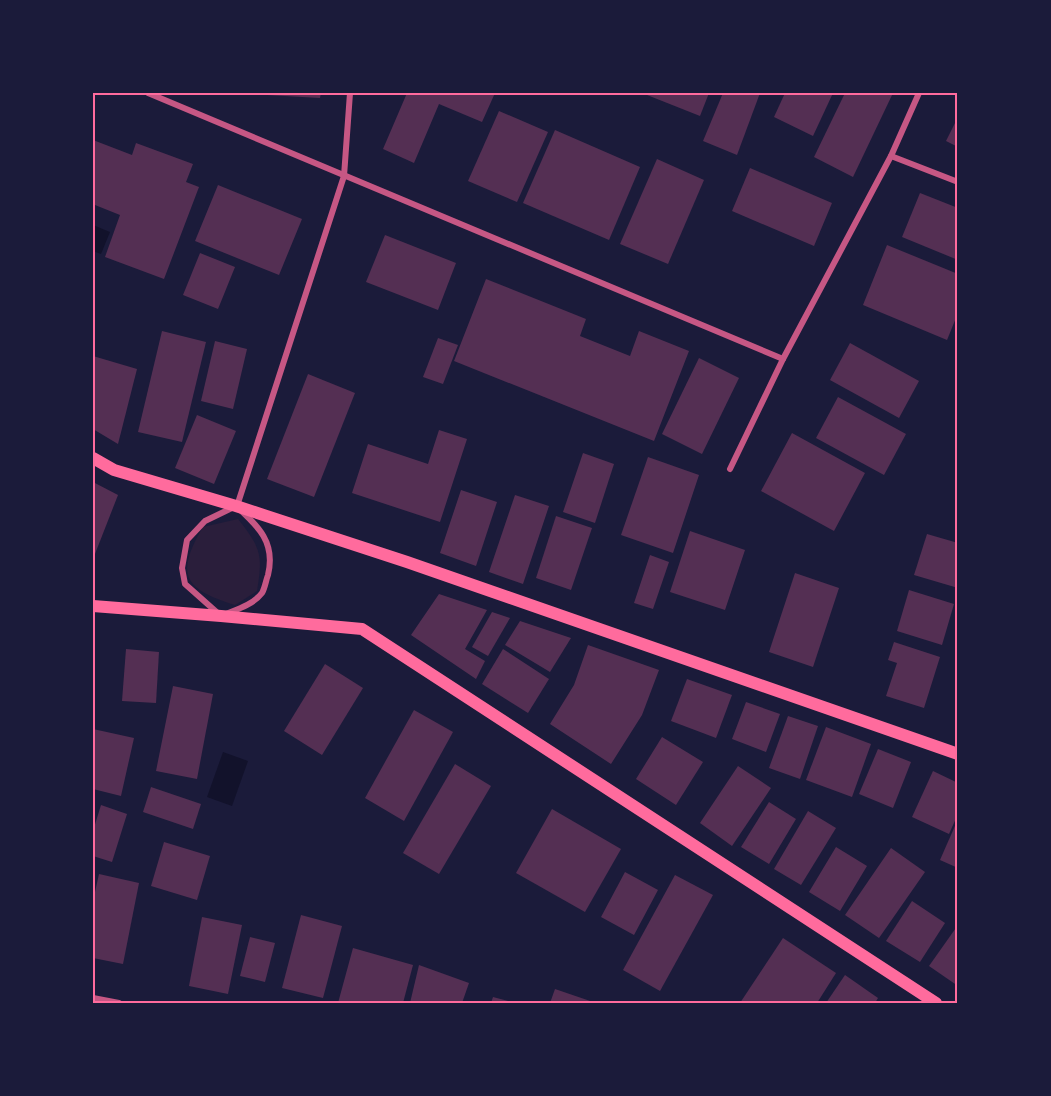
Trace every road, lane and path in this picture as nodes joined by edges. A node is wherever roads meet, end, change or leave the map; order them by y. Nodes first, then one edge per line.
1 (148, 93) edge
2 (350, 93) edge
3 (919, 93) edge
4 (891, 156) junction
5 (344, 176) junction
6 (958, 182) edge
7 (783, 359) junction
8 (93, 458) edge
9 (730, 469) dead end
10 (236, 506) junction
11 (93, 606) edge
12 (221, 615) junction
13 (958, 754) edge
14 (93, 998) edge
15 (119, 1003) edge
16 (936, 1003) edge

1 - 5 street
2 - 5 street
3 - 4 street
4 - 6 street
4 - 7 street
5 - 7 street
5 - 10 street
7 - 9 street
8 - 10 main road
10 - 12 street
10 - 12 street
10 - 13 main road
11 - 12 main road
12 - 16 main road
14 - 15 street

